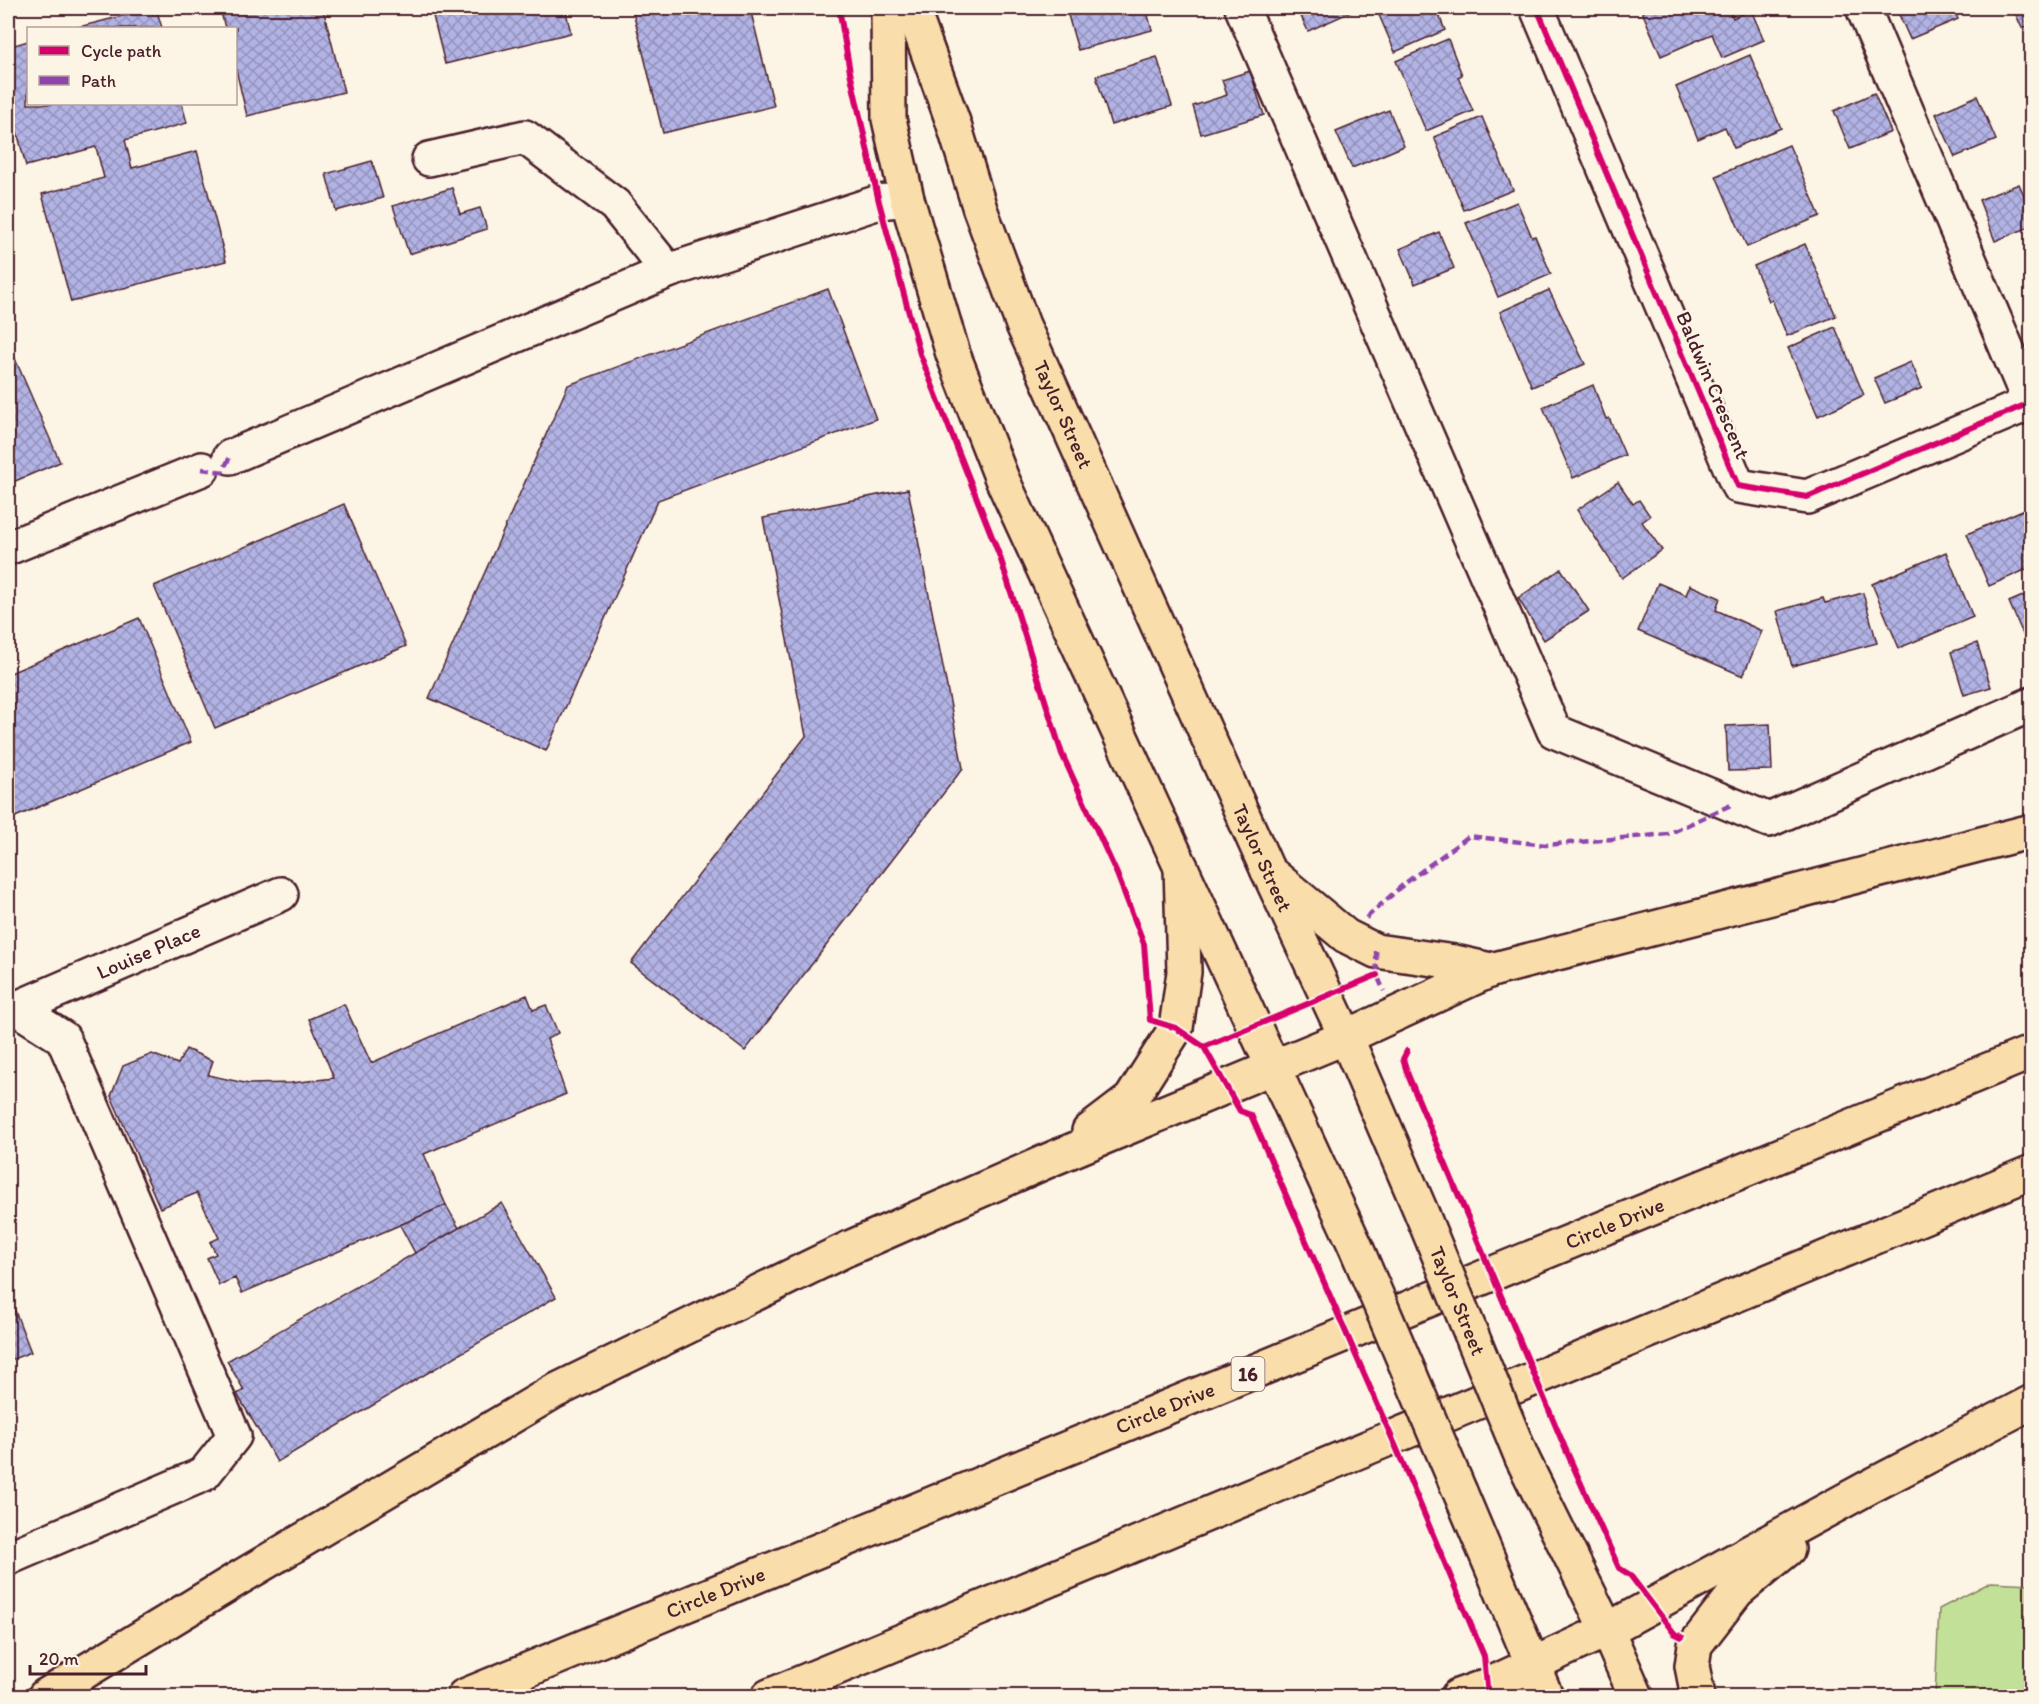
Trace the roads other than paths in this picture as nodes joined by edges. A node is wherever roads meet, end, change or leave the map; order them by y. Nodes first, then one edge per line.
1 (888, 8) edge
2 (912, 8) edge
3 (1242, 8) edge
4 (1537, 8) edge
5 (1863, 8) edge
6 (429, 159) dead end
7 (907, 199) junction
8 (668, 271) junction
9 (2031, 404) edge
10 (8, 548) edge
11 (2031, 704) edge
12 (2031, 831) edge
13 (1181, 867) junction
14 (1269, 871) junction
15 (281, 894) dead end
16 (1491, 970) junction
17 (10, 1003) edge
18 (1346, 1037) junction
19 (2031, 1052) edge
20 (1273, 1067) junction
21 (1054, 1158) junction
22 (2031, 1172) edge
23 (2031, 1402) edge
24 (1871, 1486) junction
25 (8, 1558) edge
26 (1607, 1630) junction
27 (1532, 1664) junction
28 (45, 1696) edge
29 (464, 1696) edge
30 (768, 1696) edge
31 (1458, 1696) edge
32 (1546, 1696) edge
33 (1636, 1696) edge
34 (1698, 1696) edge

1 - 7 main road
2 - 14 main road, Taylor Street
3 - 11 street
4 - 9 street, Baldwin Crescent
5 - 9 street
6 - 8 street
7 - 8 street
7 - 13 main road
8 - 10 street
12 - 16 main road
13 - 20 main road
13 - 21 main road
14 - 16 main road
14 - 18 main road, Taylor Street
15 - 17 street, Louise Place
16 - 18 main road
17 - 25 street
18 - 20 main road
18 - 26 main road, Taylor Street, bridge
19 - 29 main road, Circle Drive / 16
20 - 21 main road
20 - 27 main road, bridge
21 - 28 main road
22 - 30 main road
23 - 24 main road
24 - 26 main road
24 - 34 main road
26 - 27 main road
26 - 33 main road, Taylor Street
27 - 31 main road
27 - 32 main road

